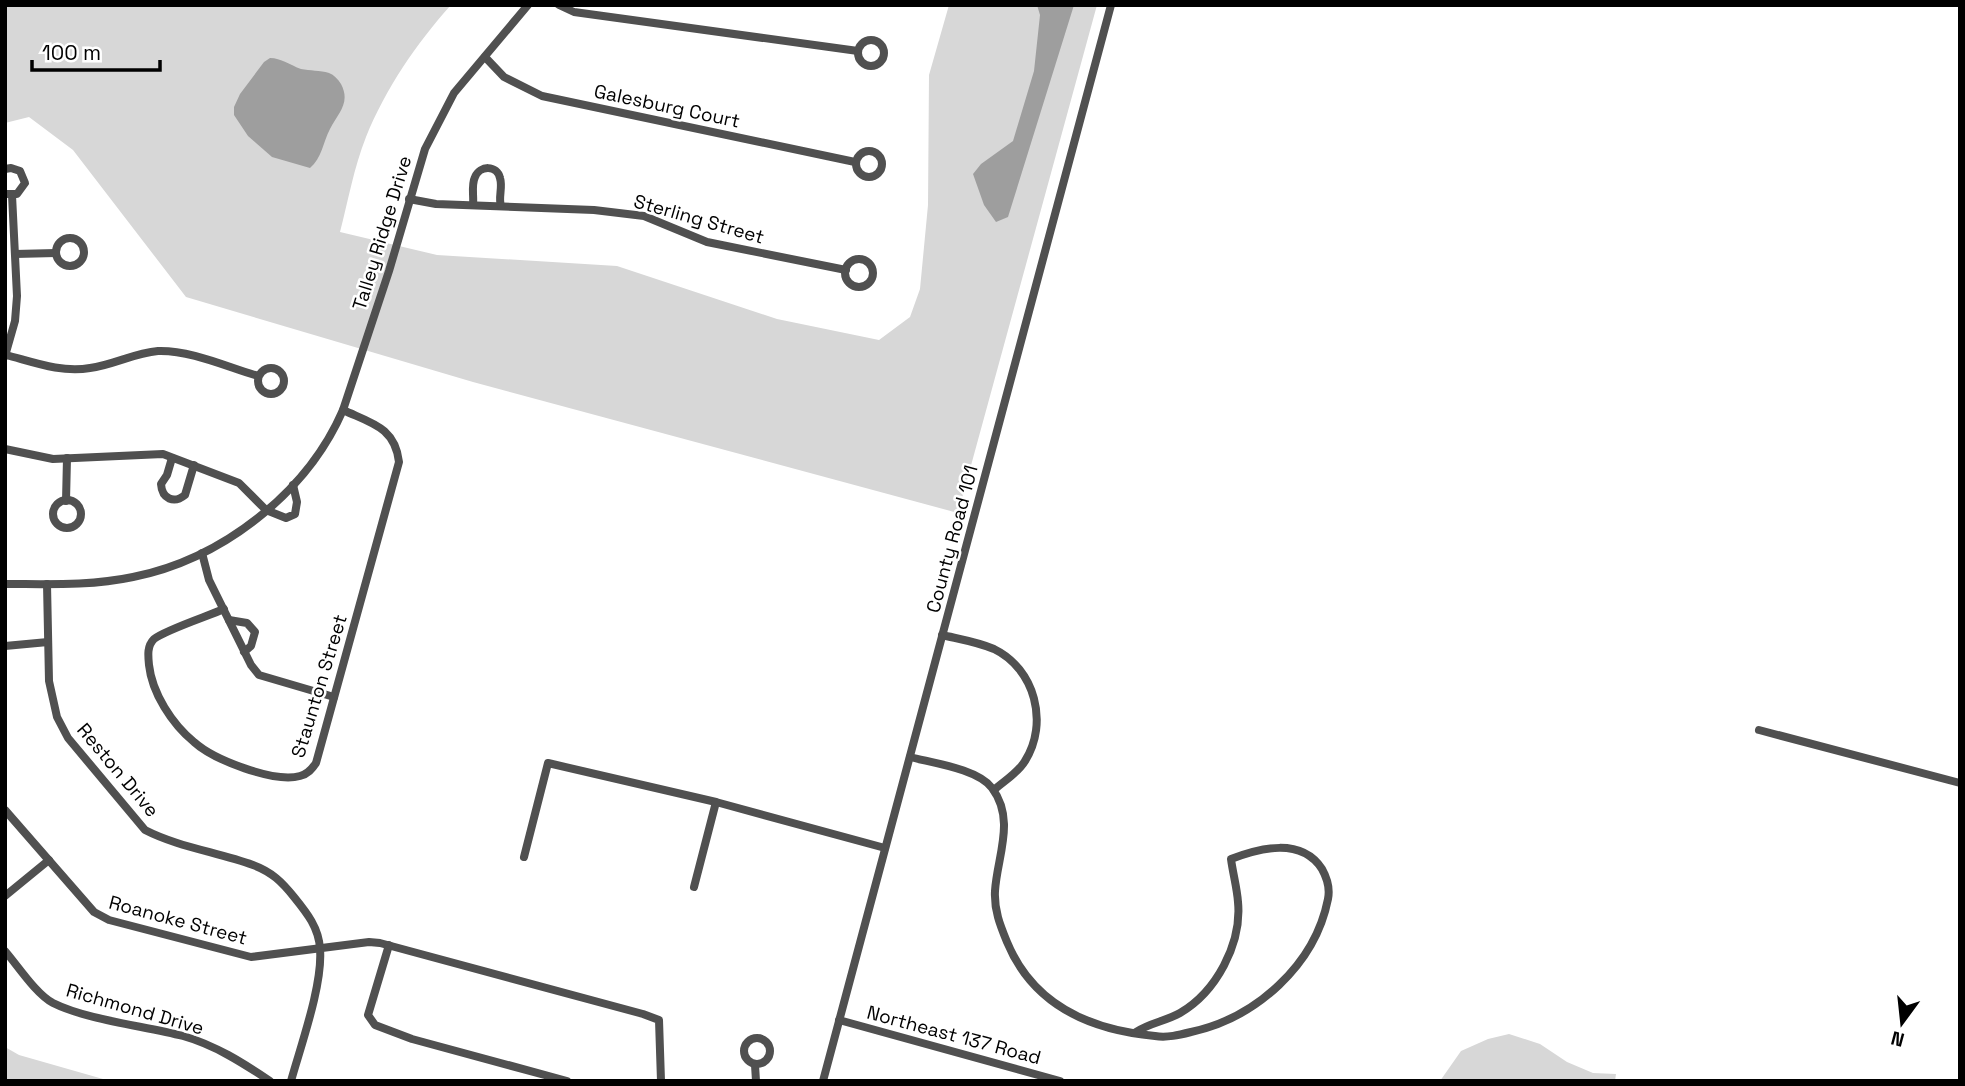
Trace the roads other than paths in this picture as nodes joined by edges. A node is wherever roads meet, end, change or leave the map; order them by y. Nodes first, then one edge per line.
1 (528, 5) edge
2 (559, 5) edge
3 (1111, 5) edge
4 (858, 51) dead end
5 (485, 57) junction
6 (855, 162) dead end
7 (5, 170) edge
8 (9, 194) edge
9 (409, 199) junction
10 (473, 205) junction
11 (501, 206) junction
12 (56, 253) dead end
13 (15, 254) junction
14 (846, 270) dead end
15 (5, 356) edge
16 (258, 376) dead end
17 (343, 410) junction
18 (5, 449) edge
19 (172, 457) junction
20 (66, 458) junction
21 (194, 465) junction
22 (293, 485) junction
23 (66, 501) dead end
24 (266, 510) junction
25 (202, 553) junction
26 (5, 584) edge
27 (47, 584) junction
28 (223, 609) junction
29 (229, 620) junction
30 (942, 635) junction
31 (48, 642) junction
32 (5, 646) edge
33 (244, 652) junction
34 (334, 697) junction
35 (1759, 730) dead end
36 (910, 757) junction
37 (1960, 783) edge
38 (994, 790) junction
39 (716, 802) junction
40 (5, 810) edge
41 (885, 848) junction
42 (524, 857) dead end
43 (49, 860) junction
44 (694, 887) dead end
45 (5, 896) edge
46 (389, 945) junction
47 (320, 949) junction
48 (5, 951) edge
49 (839, 1020) junction
50 (1136, 1032) junction
51 (755, 1065) dead end
52 (270, 1081) edge
53 (292, 1081) edge
54 (567, 1081) edge
55 (661, 1081) edge
56 (756, 1081) edge
57 (822, 1081) edge
58 (1060, 1081) edge

1 - 5 street, Talley Ridge Drive
2 - 4 street
3 - 30 street, County Road 101
5 - 6 street, Galesburg Court
5 - 9 street, Talley Ridge Drive
7 - 8 street
8 - 13 street
9 - 10 street, Sterling Street
9 - 17 street, Talley Ridge Drive
10 - 11 street, Sterling Street
10 - 11 street
11 - 14 street, Sterling Street
12 - 13 street
13 - 15 street
15 - 16 street
17 - 22 street, Talley Ridge Drive
17 - 34 street, Staunton Street
18 - 20 street
19 - 20 street
19 - 21 street
19 - 21 street
20 - 23 street
21 - 24 street
22 - 24 street, Talley Ridge Drive
22 - 24 street
24 - 25 street, Talley Ridge Drive
25 - 27 street, Talley Ridge Drive
25 - 28 street
26 - 27 street, Talley Ridge Drive
27 - 31 street, Reston Drive
28 - 29 street
28 - 34 street, Staunton Street
29 - 33 street
29 - 33 street
30 - 36 street, County Road 101
30 - 38 street
31 - 32 street
31 - 47 street, Reston Drive
33 - 34 street
35 - 37 street
36 - 38 street
36 - 41 street, County Road 101
38 - 50 street
39 - 41 street
39 - 42 street
39 - 44 street
40 - 43 street, Roanoke Street
41 - 49 street, County Road 101
43 - 45 street
43 - 47 street, Roanoke Street
46 - 47 street, Roanoke Street
46 - 54 street
46 - 55 street, Roanoke Street
47 - 53 street, Reston Drive
48 - 52 street, Richmond Drive
49 - 57 street, County Road 101
49 - 58 street, Northeast 137 Road
50 - 50 street
51 - 56 street

